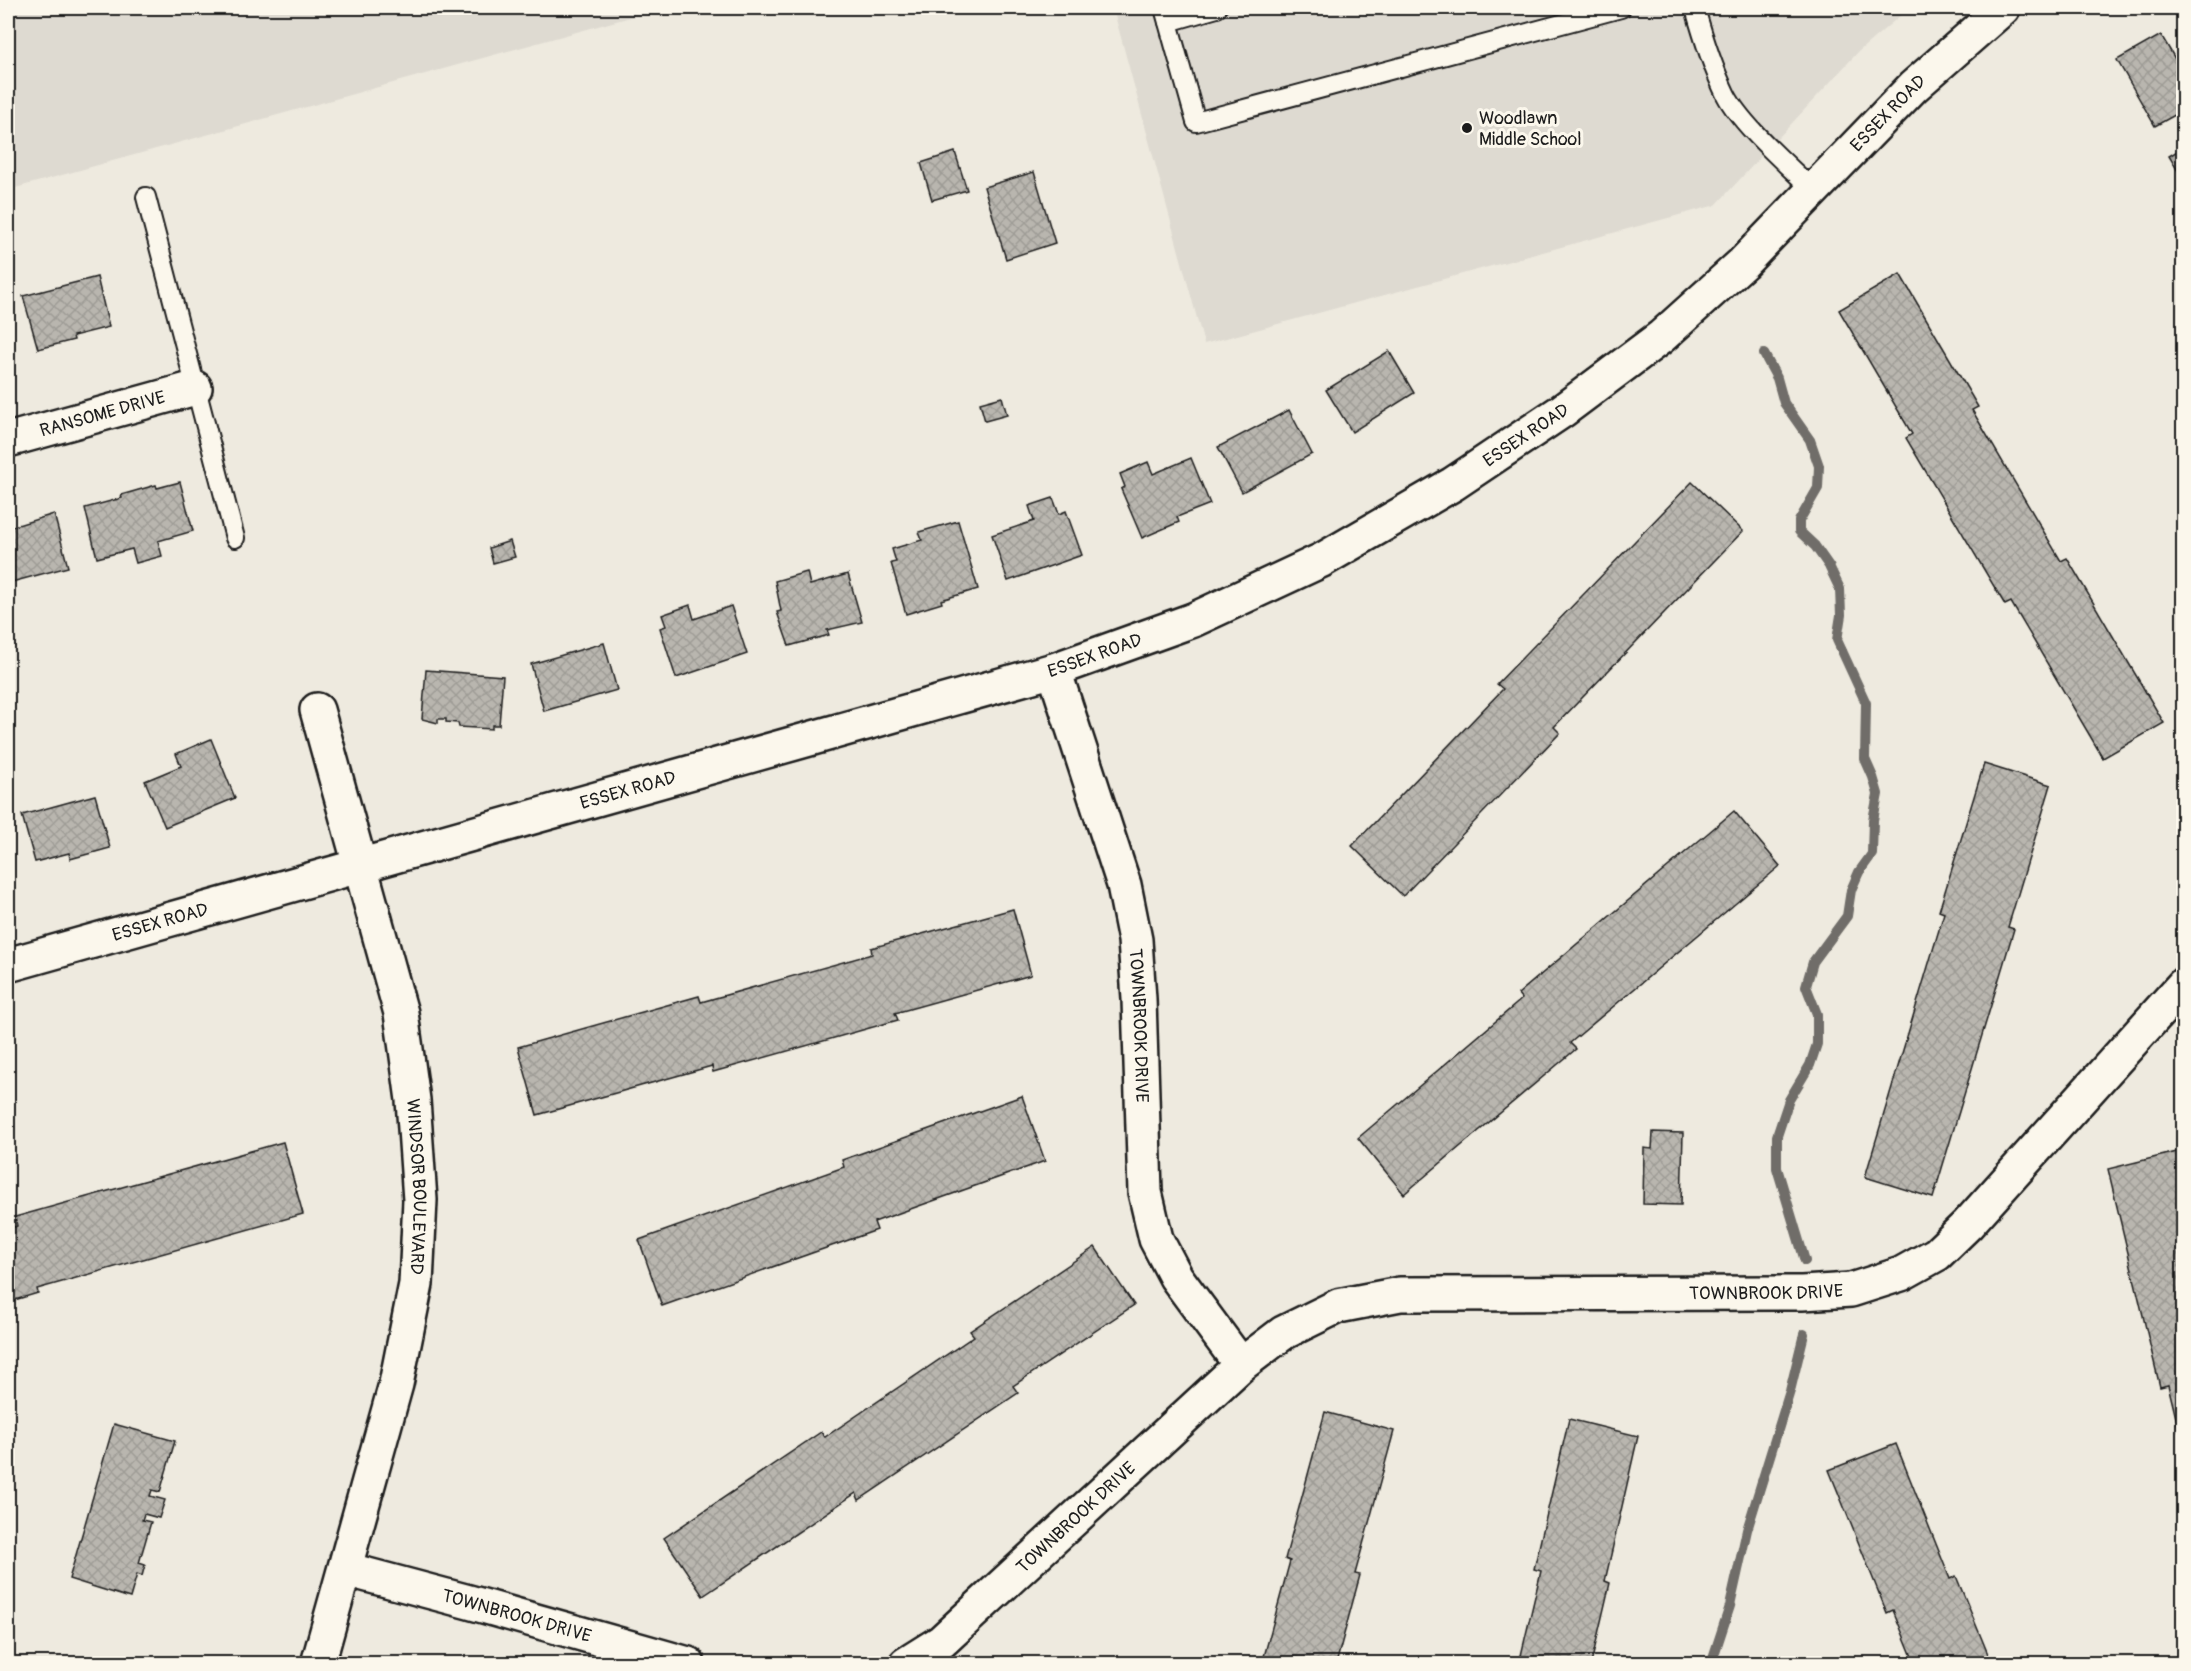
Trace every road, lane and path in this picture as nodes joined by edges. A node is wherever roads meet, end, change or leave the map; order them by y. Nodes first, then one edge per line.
1 (1217, 8) edge
2 (1621, 8) edge
3 (1695, 8) edge
4 (2003, 8) edge
5 (1166, 15) edge
6 (1814, 191) junction
7 (146, 197) dead end
8 (195, 388) junction
9 (8, 440) edge
10 (235, 538) dead end
11 (1054, 670) junction
12 (317, 710) dead end
13 (361, 867) junction
14 (8, 965) edge
15 (2184, 984) edge
16 (1241, 1365) junction
17 (345, 1569) junction
18 (318, 1664) edge
19 (688, 1664) edge
20 (906, 1664) edge

1 - 5 lane
2 - 5 lane
3 - 6 lane
4 - 6 street, ESSEX ROAD
6 - 11 street, ESSEX ROAD
7 - 8 lane
8 - 9 street, RANSOME DRIVE
8 - 10 lane
11 - 13 street, ESSEX ROAD
11 - 16 street, TOWNBROOK DRIVE
12 - 13 street, WINDSOR BOULEVARD
13 - 14 street, ESSEX ROAD
13 - 17 street, WINDSOR BOULEVARD
15 - 16 street, TOWNBROOK DRIVE
16 - 20 street, TOWNBROOK DRIVE
17 - 18 street, WINDSOR BOULEVARD
17 - 19 street, TOWNBROOK DRIVE

